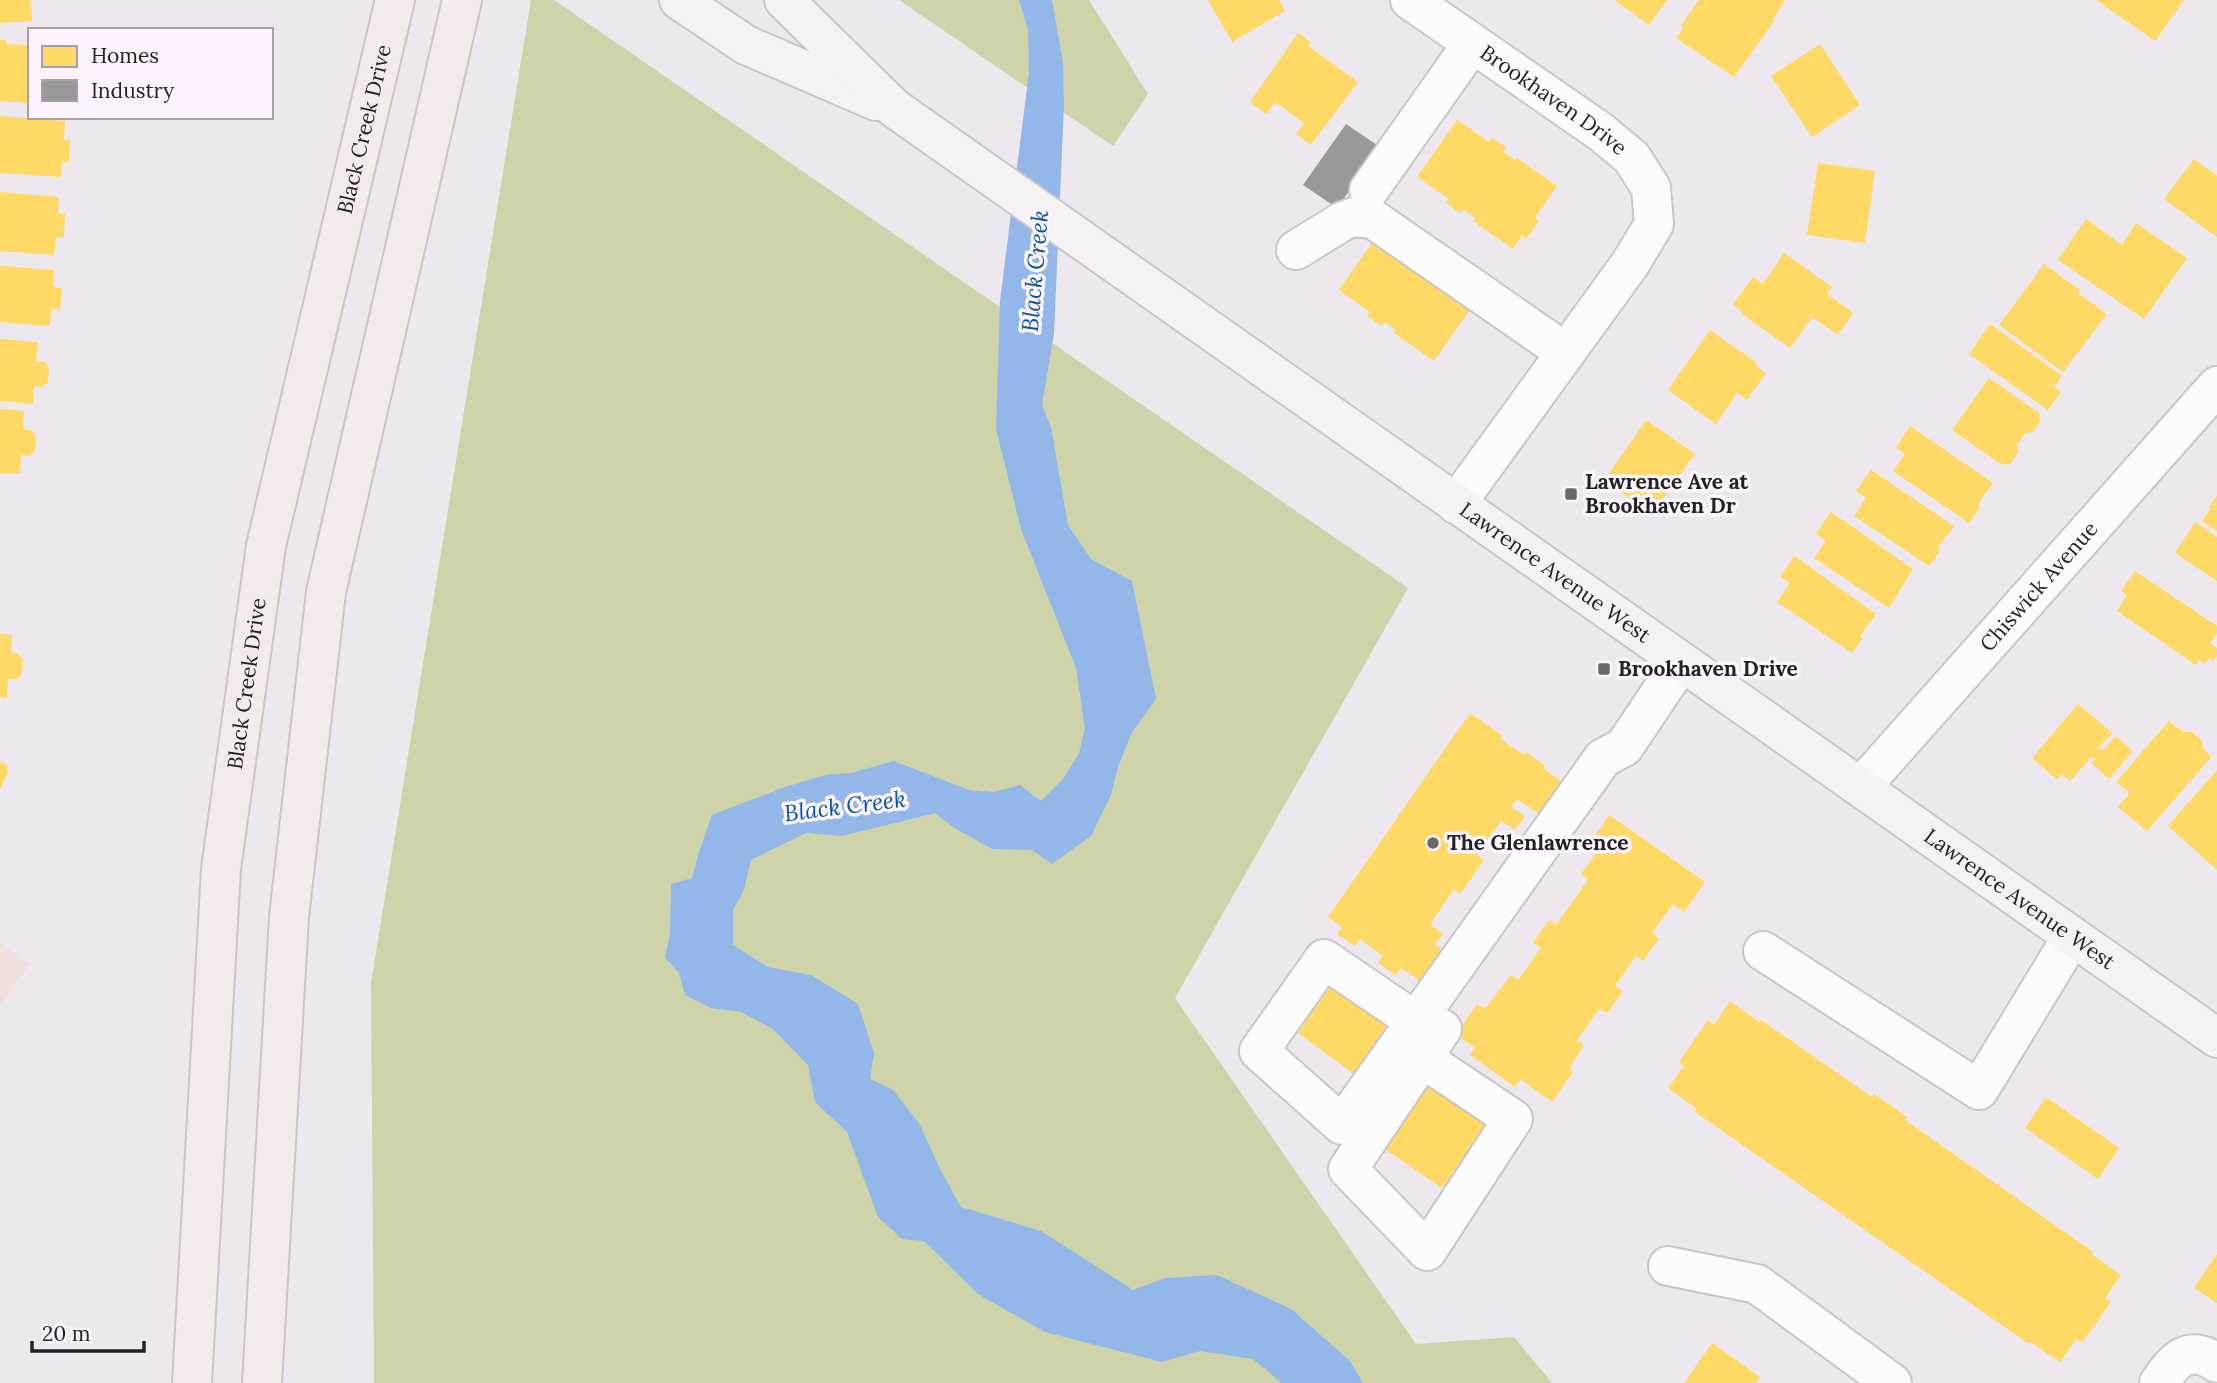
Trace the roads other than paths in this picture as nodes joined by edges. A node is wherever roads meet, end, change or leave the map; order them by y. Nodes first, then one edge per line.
1 (395, 0) edge
2 (462, 0) edge
3 (679, 0) edge
4 (784, 0) edge
5 (1409, 0) edge
6 (1472, 44) junction
7 (894, 108) junction
8 (1369, 190) dead end
9 (1296, 250) dead end
10 (1564, 352) junction
11 (2217, 386) edge
12 (1456, 504) junction
13 (1681, 662) junction
14 (1861, 787) junction
15 (2073, 937) junction
16 (1763, 951) dead end
17 (2217, 1038) edge
18 (1418, 1040) junction
19 (1668, 1266) dead end
20 (2217, 1363) edge
21 (192, 1383) edge
22 (262, 1383) edge
23 (1892, 1383) edge
24 (2159, 1383) edge

1 - 21 highway, Black Creek Drive
2 - 22 highway
3 - 7 main road, Lawrence Avenue West
4 - 7 main road, Lawrence Avenue West
5 - 6 street, Brookhaven Drive
6 - 8 street
6 - 10 street, Brookhaven Drive
7 - 12 main road, Lawrence Avenue West
9 - 10 street
10 - 12 street, Brookhaven Drive
11 - 14 street, Chiswick Avenue
12 - 13 main road, Lawrence Avenue West
13 - 14 main road, Lawrence Avenue West
13 - 18 street
14 - 15 main road, Lawrence Avenue West
15 - 16 street
15 - 17 main road, Lawrence Avenue West
18 - 18 street
19 - 23 street
20 - 24 street

